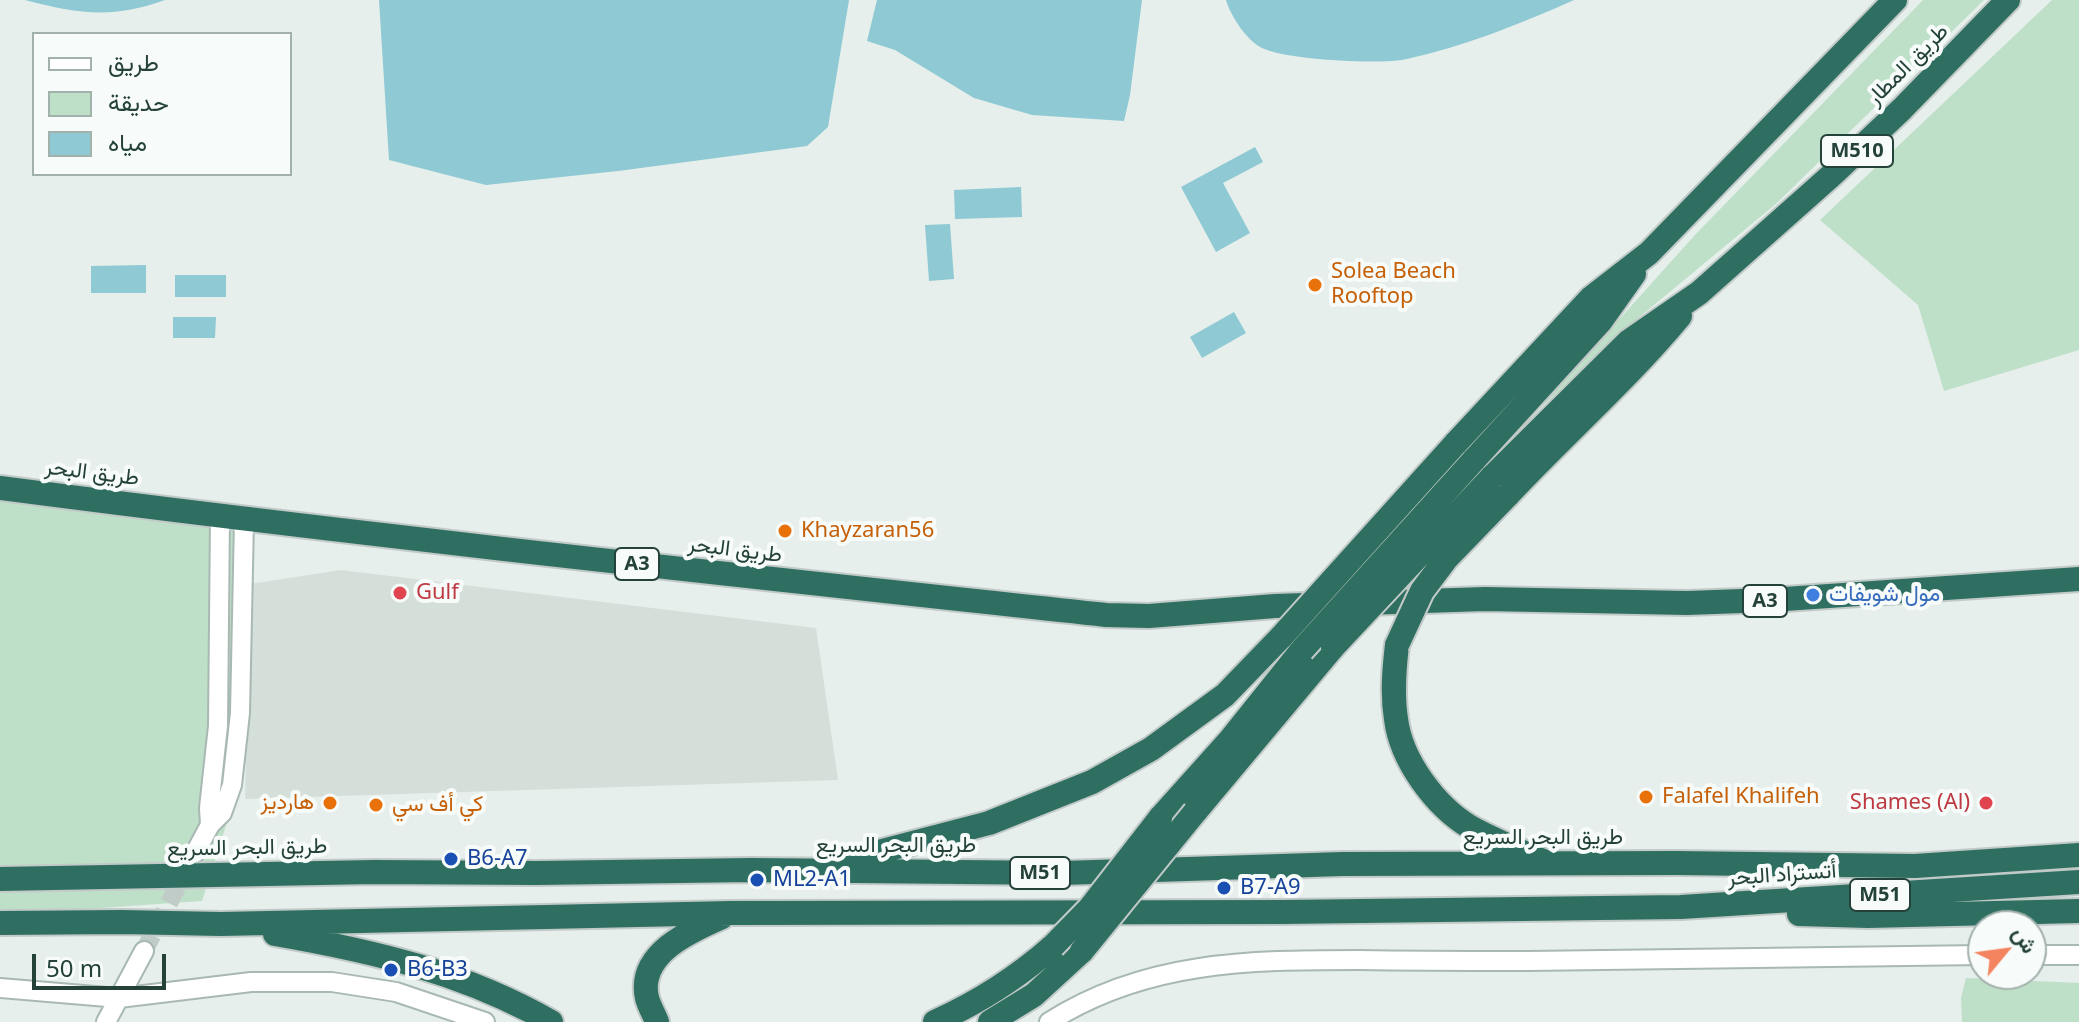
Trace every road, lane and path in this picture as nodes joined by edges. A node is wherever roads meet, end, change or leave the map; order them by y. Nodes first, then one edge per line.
1 (1895, 0) edge
2 (2008, 0) edge
3 (1649, 253) junction
4 (1500, 486) junction
5 (0, 488) edge
6 (232, 518) junction
7 (2079, 579) edge
8 (2079, 840) edge
9 (195, 853) tunnel mouth
10 (2079, 855) edge
11 (1974, 863) junction
12 (1548, 864) junction
13 (806, 871) junction
14 (0, 879) edge
15 (2079, 882) edge
16 (1681, 907) junction
17 (2079, 911) edge
18 (731, 913) junction
19 (0, 923) edge
20 (221, 924) junction
21 (144, 951) tunnel mouth
22 (1967, 955) edge
23 (2047, 955) edge
24 (2079, 955) edge
25 (0, 988) edge
26 (119, 998) junction
27 (106, 1022) edge
28 (485, 1022) edge
29 (551, 1022) edge
30 (657, 1022) edge
31 (935, 1022) edge
32 (990, 1022) edge
33 (1049, 1022) edge

1 - 3 highway
2 - 4 highway, طريق المطار / M510
3 - 13 highway, bridge
3 - 31 highway, bridge
4 - 12 highway, bridge
4 - 32 highway, bridge
5 - 6 highway, طريق البحر / A3
6 - 7 highway, طريق البحر / A3
6 - 9 street
8 - 11 highway
10 - 11 highway, طريق البحر السريع / M51
11 - 12 highway, طريق البحر السريع / M51
12 - 13 highway, طريق البحر السريع / M51
13 - 14 highway, طريق البحر السريع / M51
15 - 16 highway, أتستراد البحر / M51
16 - 17 highway
16 - 18 highway, M51
18 - 20 highway, M51
18 - 30 highway
19 - 20 highway, M51
20 - 29 highway
21 - 26 street
22 - 33 street
23 - 24 street
25 - 26 street
26 - 27 street
26 - 28 street

